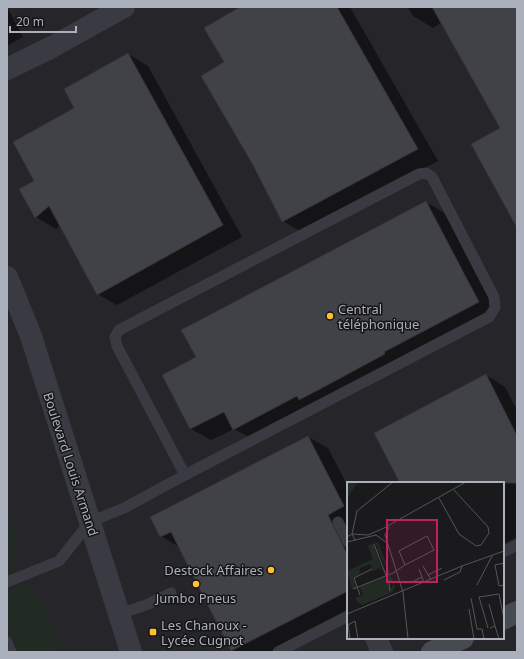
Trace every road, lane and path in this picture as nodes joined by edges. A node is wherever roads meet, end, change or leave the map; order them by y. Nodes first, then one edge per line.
1 (124, 7) edge
2 (37, 54) junction
3 (7, 68) edge
4 (7, 86) edge
5 (7, 277) edge
6 (185, 475) junction
7 (90, 522) junction
8 (338, 522) dead end
9 (347, 540) edge
10 (517, 544) edge
11 (504, 551) edge
12 (7, 582) edge
13 (171, 593) dead end
14 (517, 612) edge
15 (119, 614) junction
16 (347, 617) edge
17 (504, 618) edge
18 (376, 639) edge
19 (460, 639) edge
20 (7, 642) edge
21 (11, 652) edge
22 (131, 652) edge
23 (278, 652) edge
24 (382, 652) edge
25 (432, 652) edge

1 - 2 street
2 - 3 street
2 - 4 street
5 - 7 street, Boulevard Louis Armand
6 - 6 lane
6 - 7 lane
7 - 12 lane
7 - 15 street, Boulevard Louis Armand
8 - 9 lane
10 - 11 lane
13 - 15 lane
14 - 17 main road
15 - 22 street, Boulevard Louis Armand
16 - 23 lane
18 - 24 street
19 - 25 main road
20 - 21 lane

